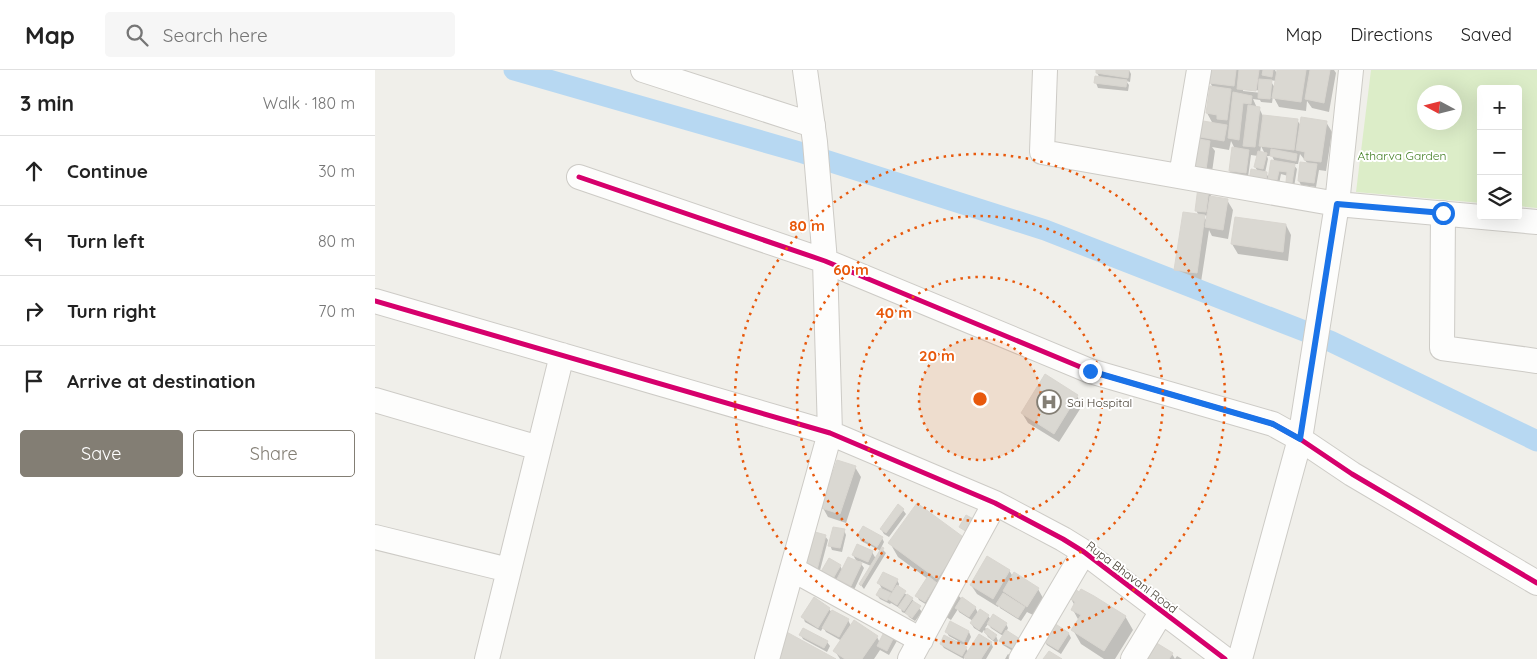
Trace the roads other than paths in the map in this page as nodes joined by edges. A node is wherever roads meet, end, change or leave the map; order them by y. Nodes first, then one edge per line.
1 (643, 70) edge
2 (805, 70) edge
3 (1045, 70) edge
4 (1199, 70) edge
5 (1351, 70) edge
6 (814, 134) junction
7 (1181, 176) junction
8 (579, 177) dead end
9 (1337, 204) junction
10 (1443, 213) junction
11 (1537, 222) edge
12 (825, 261) junction
13 (375, 301) edge
14 (562, 355) junction
15 (1537, 361) edge
16 (375, 400) edge
17 (830, 434) junction
18 (1300, 439) junction
19 (539, 448) junction
20 (995, 503) junction
21 (375, 537) edge
22 (1084, 552) junction
23 (792, 569) junction
24 (509, 570) junction
25 (1537, 583) edge
26 (1162, 612) junction
27 (915, 650) edge
28 (487, 659) edge
29 (767, 659) edge
30 (1021, 659) edge
31 (1133, 659) edge
32 (1225, 659) edge
33 (1240, 659) edge

1 - 6 street
2 - 6 street
3 - 7 street
4 - 7 street
5 - 9 street
6 - 12 street
7 - 9 street
8 - 12 street
9 - 10 street
9 - 18 street
10 - 11 street
10 - 15 street
12 - 17 street
12 - 18 street
13 - 14 street, Rupa Bhavani Road
14 - 17 street, Rupa Bhavani Road
14 - 19 street
16 - 19 street
17 - 20 street, Rupa Bhavani Road
17 - 23 street
18 - 25 street
18 - 33 street
19 - 24 street
20 - 22 street, Rupa Bhavani Road
20 - 27 street
21 - 24 street
22 - 26 street, Rupa Bhavani Road
22 - 30 street
23 - 27 street
23 - 29 street
24 - 28 street
26 - 31 street
26 - 32 street, Rupa Bhavani Road

